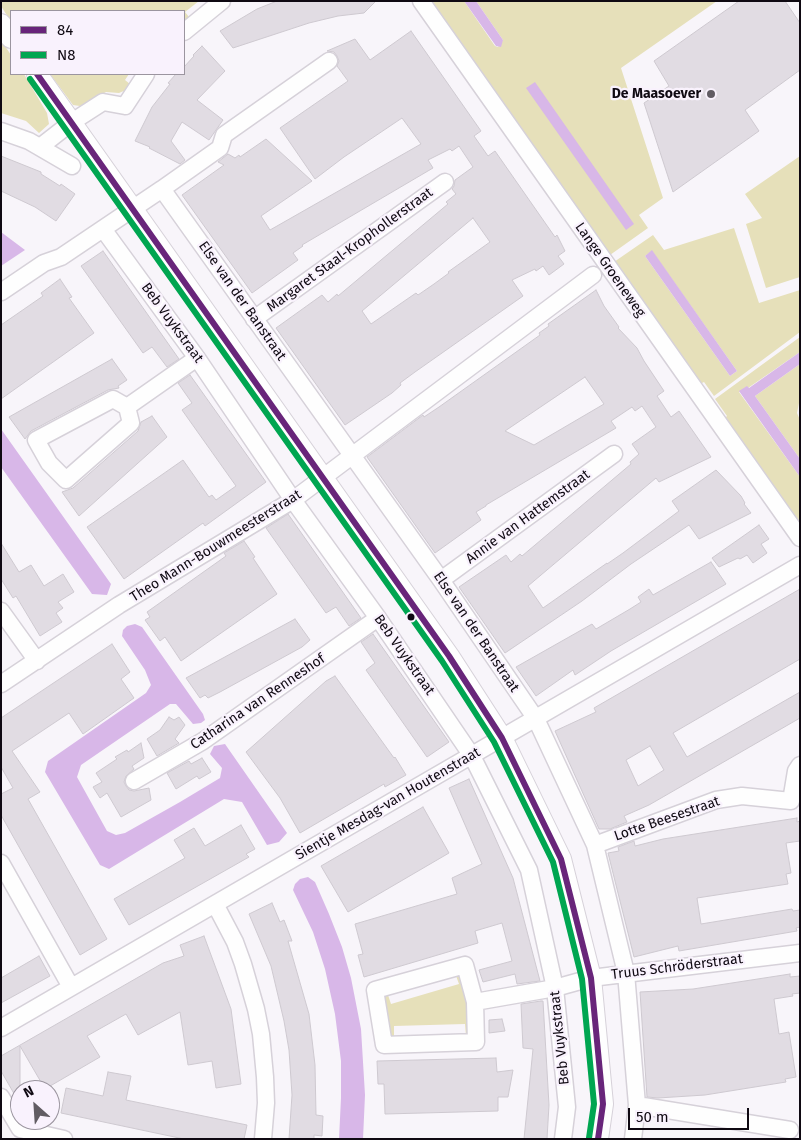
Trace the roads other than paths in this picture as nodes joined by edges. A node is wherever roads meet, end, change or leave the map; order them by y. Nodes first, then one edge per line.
1 (222, 1) edge
2 (421, 1) edge
3 (185, 31) edge
4 (329, 62) dead end
5 (38, 75) edge
6 (145, 75) edge
7 (72, 122) junction
8 (1, 131) edge
9 (40, 147) junction
10 (72, 166) dead end
11 (445, 182) dead end
12 (162, 189) junction
13 (133, 209) junction
14 (103, 229) junction
15 (593, 275) dead end
16 (1, 292) edge
17 (254, 319) junction
18 (197, 358) junction
19 (127, 407) junction
20 (614, 454) dead end
21 (352, 455) junction
22 (323, 477) junction
23 (292, 500) junction
24 (800, 538) edge
25 (800, 565) edge
26 (441, 580) junction
27 (1, 611) edge
28 (378, 618) junction
29 (37, 661) junction
30 (1, 684) edge
31 (536, 719) junction
32 (502, 738) junction
33 (472, 756) junction
34 (800, 765) edge
35 (134, 781) dead end
36 (595, 845) junction
37 (1, 864) edge
38 (215, 904) junction
39 (800, 953) edge
40 (626, 973) junction
41 (591, 978) junction
42 (71, 987) junction
43 (555, 988) junction
44 (475, 1002) junction
45 (1, 1028) edge
46 (1, 1097) edge
47 (637, 1105) junction
48 (790, 1130) dead end
49 (64, 1139) edge
50 (263, 1139) edge
51 (563, 1139) edge
52 (598, 1139) edge
53 (633, 1139) edge

1 - 3 street
2 - 24 street, Lange Groeneweg
4 - 12 street
5 - 7 street
6 - 7 street
7 - 9 street
7 - 13 street
8 - 9 street
9 - 10 street
11 - 17 street, Margaret Staal-Krophollerstraat
12 - 13 street
12 - 17 street, Else van der Banstraat
13 - 14 street
13 - 22 street
14 - 16 street
14 - 18 street, Beb Vuykstraat
15 - 21 street, Theo Mann-Bouwmeesterstraat
17 - 21 street, Else van der Banstraat
18 - 19 street
18 - 23 street, Beb Vuykstraat
19 - 19 street
20 - 26 street, Annie van Hattemstraat
21 - 22 street, Theo Mann-Bouwmeesterstraat
21 - 26 street, Else van der Banstraat
22 - 23 street, Theo Mann-Bouwmeesterstraat
22 - 32 street
23 - 28 street, Beb Vuykstraat
23 - 29 street, Theo Mann-Bouwmeesterstraat
25 - 31 street, Sientje Mesdag-van Houtenstraat
26 - 31 street, Else van der Banstraat
27 - 29 street
28 - 33 street, Beb Vuykstraat
28 - 35 street, Catharina van Renneshof
29 - 30 street, Theo Mann-Bouwmeesterstraat
31 - 32 street, Sientje Mesdag-van Houtenstraat
31 - 36 street, Else van der Banstraat
32 - 33 street, Sientje Mesdag-van Houtenstraat
32 - 41 street
33 - 38 street, Sientje Mesdag-van Houtenstraat
33 - 43 street, Beb Vuykstraat
34 - 36 street, Lotte Beesestraat
36 - 40 street, Else van der Banstraat
37 - 42 street
38 - 42 street, Sientje Mesdag-van Houtenstraat
38 - 50 street
39 - 40 street, Truus Schröderstraat
40 - 41 street, Truus Schröderstraat
40 - 47 street, Else van der Banstraat
41 - 43 street, Truus Schröderstraat
41 - 52 street
42 - 45 street, Sientje Mesdag-van Houtenstraat
43 - 44 street, Truus Schröderstraat
43 - 51 street, Beb Vuykstraat
44 - 44 street
46 - 49 street
47 - 48 street
47 - 53 street, Else van der Banstraat

